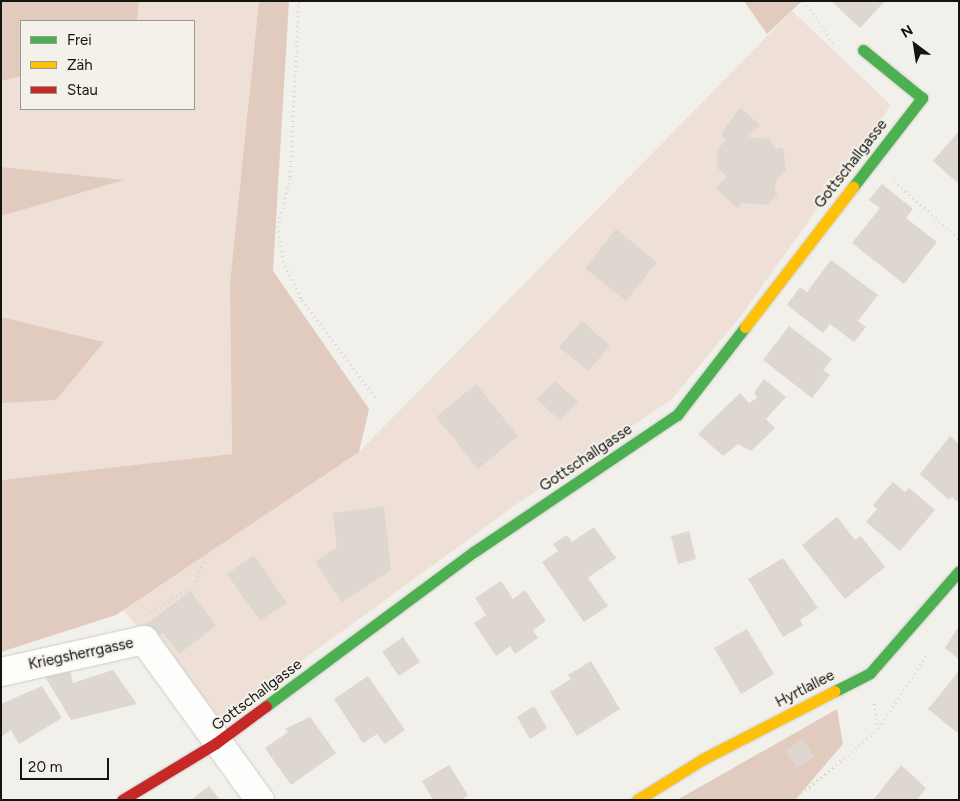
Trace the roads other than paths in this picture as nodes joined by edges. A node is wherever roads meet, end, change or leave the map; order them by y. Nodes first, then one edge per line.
1 (863, 50) road end
2 (959, 572) edge
3 (1, 672) edge
4 (216, 743) junction
5 (122, 800) edge
6 (260, 800) edge
7 (637, 800) edge

1 - 4 street, Gottschallgasse
2 - 7 street, Hyrtlallee
3 - 4 street, Kriegsherrgasse
4 - 5 street, Gottschallgasse
4 - 6 street, Kriegsherrgasse

